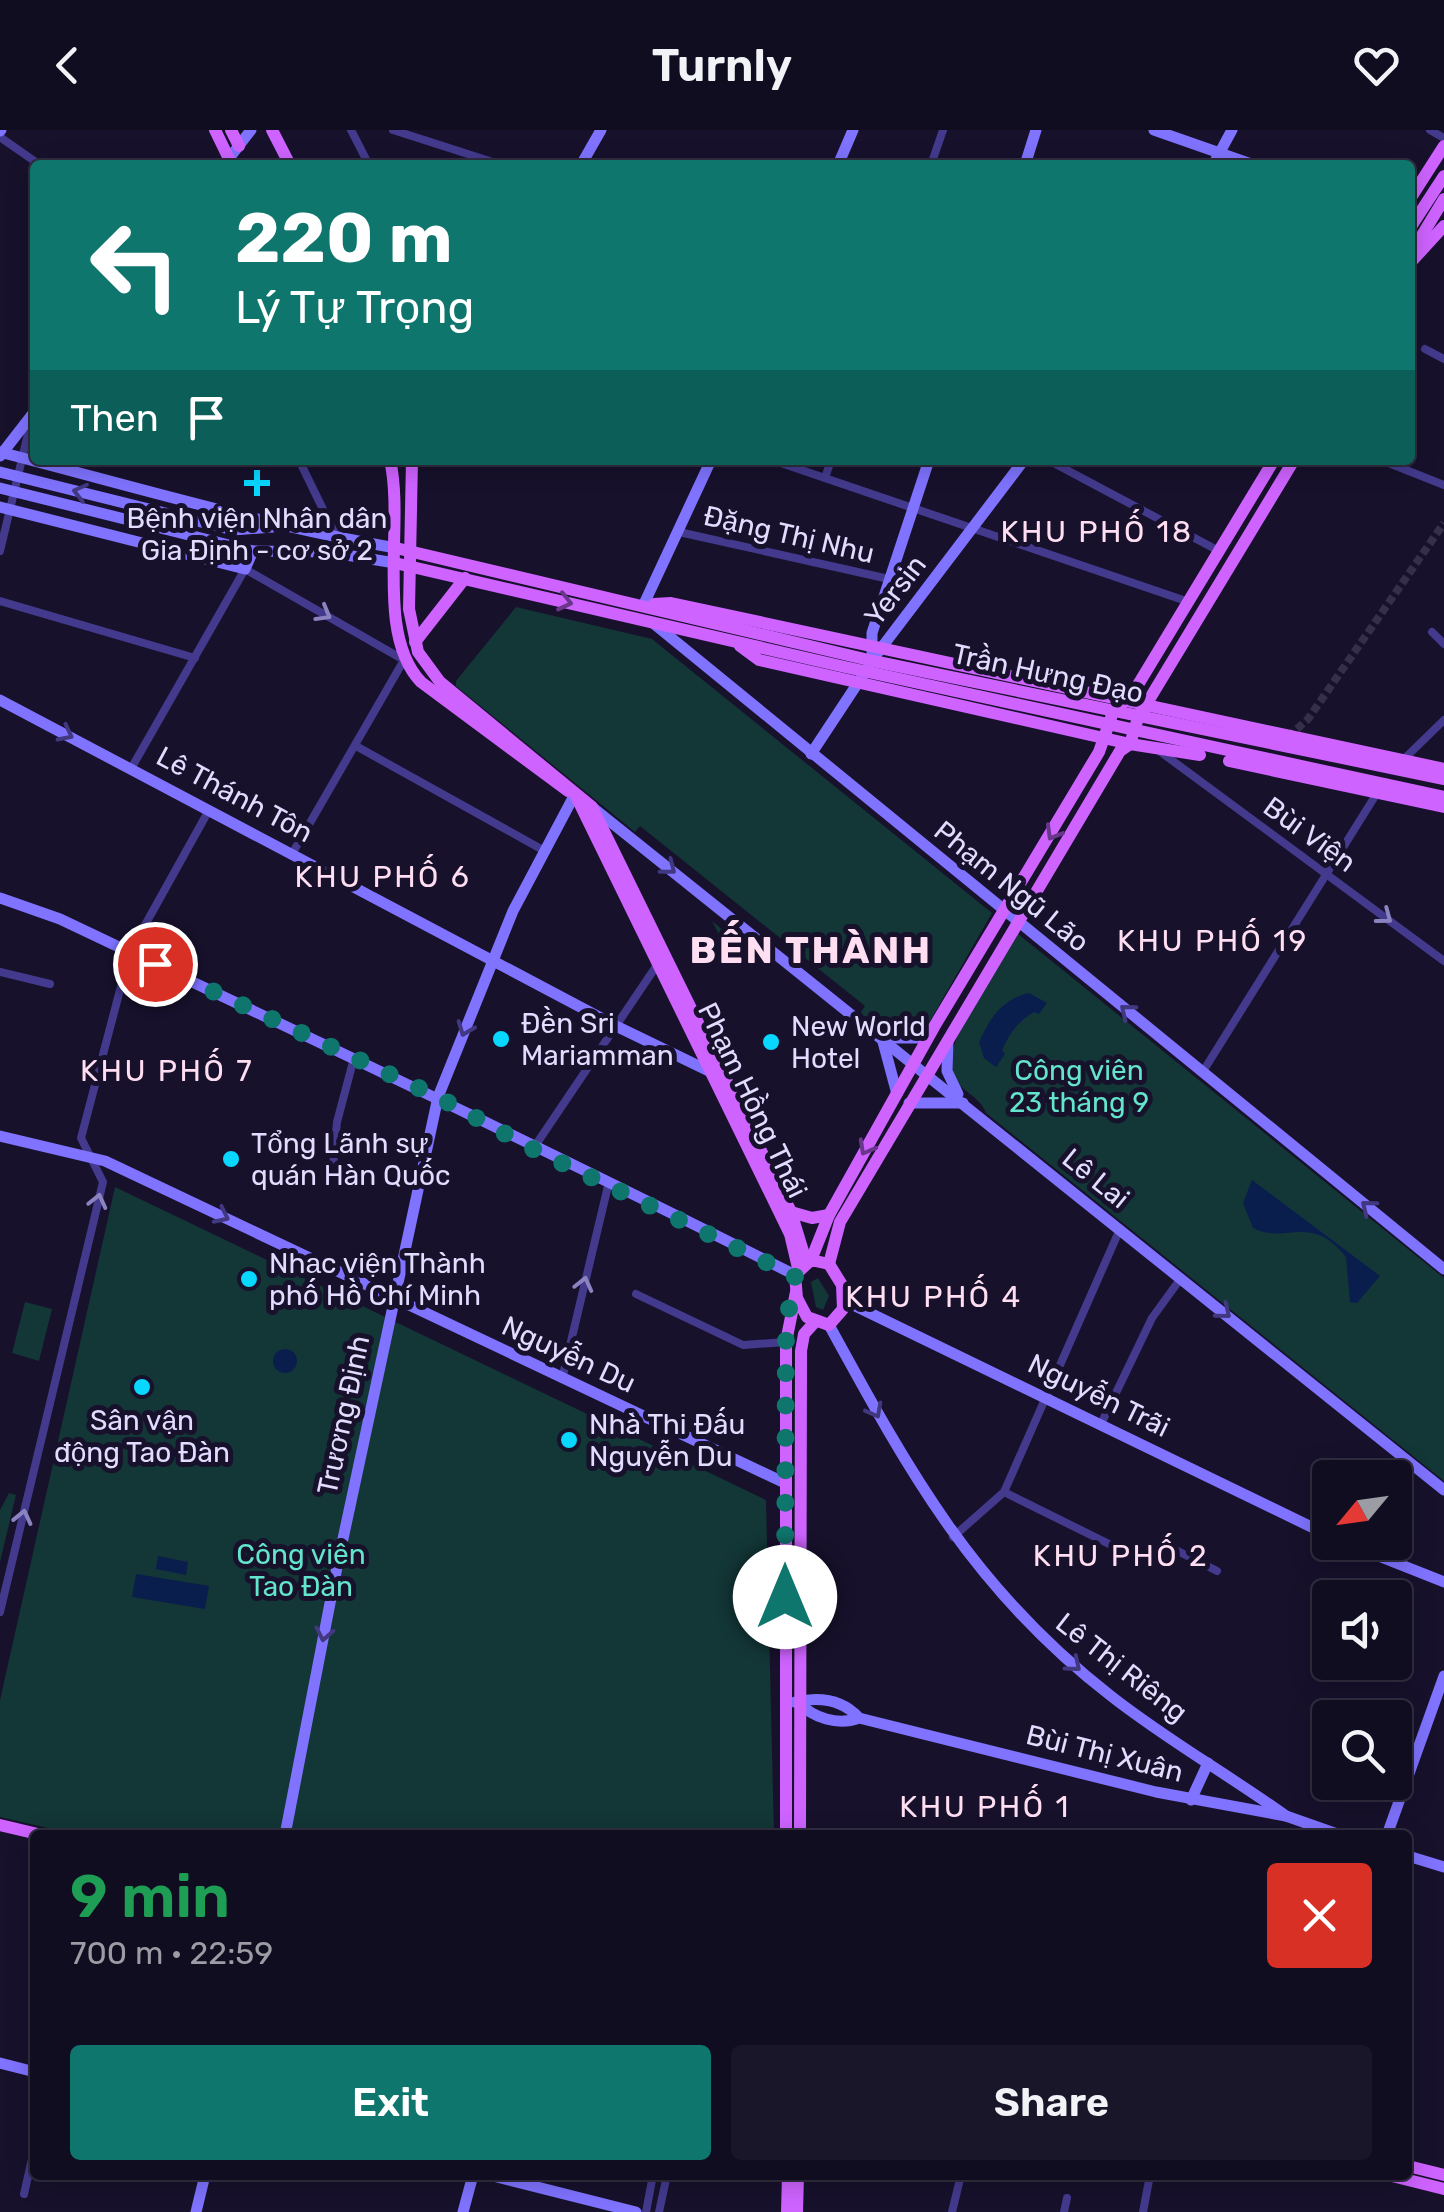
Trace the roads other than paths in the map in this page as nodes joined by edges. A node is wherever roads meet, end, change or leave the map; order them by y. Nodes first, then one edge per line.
1 (215, 130) edge
2 (223, 130) edge
3 (231, 130) edge
4 (251, 130) edge
5 (272, 130) edge
6 (351, 130) edge
7 (393, 130) edge
8 (601, 130) edge
9 (853, 130) edge
10 (943, 130) edge
11 (1036, 130) edge
12 (1154, 130) edge
13 (1232, 130) edge
14 (1430, 130) edge
15 (0, 133) edge
16 (1444, 138) edge
17 (239, 146) junction
18 (1444, 146) edge
19 (34, 160) edge
20 (228, 160) edge
21 (228, 160) edge
22 (231, 160) edge
23 (287, 160) edge
24 (366, 160) edge
25 (486, 160) edge
26 (584, 160) edge
27 (840, 160) edge
28 (933, 160) edge
29 (1027, 160) edge
30 (1216, 160) edge
31 (1444, 176) edge
32 (1415, 191) edge
33 (1444, 199) edge
34 (1415, 220) edge
35 (1443, 231) edge
36 (1415, 248) edge
37 (1415, 252) edge
38 (1425, 349) dead end
39 (1444, 360) edge
40 (30, 417) edge
41 (30, 427) edge
42 (1, 454) edge
43 (22, 458) junction
44 (30, 460) edge
45 (50, 465) edge
46 (301, 465) edge
47 (390, 465) edge
48 (414, 465) edge
49 (709, 465) edge
50 (786, 465) edge
51 (829, 465) edge
52 (926, 465) edge
53 (1020, 465) edge
54 (1066, 465) edge
55 (1271, 465) edge
56 (1291, 465) edge
57 (1394, 465) edge
58 (0, 472) edge
59 (18, 476) junction
60 (824, 478) junction
61 (1444, 485) edge
62 (0, 488) edge
63 (15, 491) junction
64 (5, 508) edge
65 (913, 508) junction
66 (277, 527) junction
67 (971, 530) junction
68 (678, 532) junction
69 (337, 538) junction
70 (396, 548) junction
71 (0, 551) edge
72 (253, 551) junction
73 (1218, 552) junction
74 (405, 560) junction
75 (1233, 561) junction
76 (245, 569) junction
77 (470, 574) junction
78 (889, 579) junction
79 (0, 601) edge
80 (1189, 602) junction
81 (643, 606) junction
82 (653, 623) junction
83 (1432, 632) dead end
84 (700, 634) junction
85 (414, 642) junction
86 (1444, 644) edge
87 (689, 653) junction
88 (195, 658) junction
89 (404, 660) junction
90 (869, 663) junction
91 (931, 680) junction
92 (1013, 698) junction
93 (0, 700) edge
94 (1061, 708) junction
95 (1112, 719) junction
96 (1444, 720) edge
97 (1137, 725) junction
98 (1086, 732) junction
99 (1150, 744) junction
100 (356, 746) junction
101 (1203, 751) junction
102 (1099, 752) junction
103 (810, 754) junction
104 (1400, 765) junction
105 (132, 767) junction
106 (1444, 769) edge
107 (1195, 778) junction
108 (1444, 779) edge
109 (1380, 788) junction
110 (575, 794) junction
111 (1444, 797) edge
112 (1427, 798) junction
113 (592, 807) junction
114 (1444, 807) edge
115 (210, 810) junction
116 (543, 850) junction
117 (292, 854) junction
118 (1326, 872) junction
119 (0, 898) edge
120 (1011, 917) junction
121 (130, 952) junction
122 (492, 960) junction
123 (662, 960) junction
124 (1444, 961) edge
125 (0, 972) edge
126 (50, 984) dead end
127 (618, 1027) junction
128 (934, 1027) junction
129 (882, 1038) junction
130 (948, 1039) junction
131 (354, 1058) junction
132 (914, 1063) junction
133 (711, 1072) junction
134 (1202, 1073) junction
135 (927, 1074) junction
136 (897, 1094) junction
137 (438, 1097) junction
138 (963, 1102) junction
139 (909, 1104) junction
140 (0, 1136) edge
141 (533, 1149) junction
142 (88, 1156) junction
143 (332, 1166) dead end
144 (608, 1186) junction
145 (791, 1212) junction
146 (829, 1215) junction
147 (1120, 1229) junction
148 (829, 1264) junction
149 (803, 1266) junction
150 (1444, 1268) edge
151 (1181, 1278) junction
152 (796, 1292) junction
153 (636, 1294) dead end
154 (394, 1299) junction
155 (845, 1301) junction
156 (814, 1322) junction
157 (829, 1324) junction
158 (786, 1342) junction
159 (562, 1378) junction
160 (1046, 1397) junction
161 (1102, 1424) junction
162 (786, 1483) junction
163 (1444, 1490) edge
164 (1004, 1492) junction
165 (1312, 1527) edge
166 (953, 1537) junction
167 (1162, 1542) dead end
168 (1113, 1546) dead end
169 (1388, 1560) edge
170 (1218, 1571) dead end
171 (1444, 1582) edge
172 (0, 1612) edge
173 (1444, 1676) edge
174 (792, 1702) junction
175 (1208, 1763) junction
176 (1191, 1800) junction
177 (1286, 1816) junction
178 (0, 1825) edge
179 (286, 1830) edge
180 (786, 1830) edge
181 (800, 1830) edge
182 (1326, 1830) edge
183 (1389, 1830) edge
184 (30, 1832) edge
185 (1412, 1857) edge
186 (1444, 1867) edge
187 (0, 2064) edge
188 (30, 2071) edge
189 (1412, 2167) edge
190 (30, 2168) edge
191 (1444, 2175) edge
192 (204, 2180) edge
193 (472, 2180) edge
194 (510, 2180) edge
195 (652, 2180) edge
196 (666, 2180) edge
197 (788, 2180) edge
198 (798, 2180) edge
199 (960, 2180) edge
200 (1149, 2180) edge
201 (1408, 2180) edge
202 (1444, 2189) edge
203 (24, 2194) dead end
204 (1068, 2198) dead end
205 (196, 2212) edge
206 (464, 2212) edge
207 (636, 2212) edge
208 (646, 2212) edge
209 (660, 2212) edge
210 (787, 2212) edge
211 (797, 2212) edge
212 (952, 2212) edge
213 (1064, 2212) edge
214 (1143, 2212) edge

1 - 20 main road
2 - 21 main road
3 - 17 main road
4 - 17 street
5 - 23 main road
6 - 24 street
7 - 25 street
8 - 26 street
9 - 27 street
10 - 28 street
11 - 29 street
12 - 30 street
13 - 30 street
14 - 16 street
15 - 19 street
17 - 22 street
18 - 32 main road
31 - 34 main road
33 - 36 main road
35 - 37 main road
38 - 39 street
40 - 42 street
41 - 43 street
42 - 43 street
43 - 44 street
43 - 59 street
45 - 66 street
46 - 69 street
47 - 70 main road
48 - 74 main road
49 - 68 street
50 - 60 street
51 - 60 street
52 - 65 street
53 - 67 street, Yersin
54 - 73 street
55 - 73 main road
56 - 75 main road
57 - 61 street
58 - 59 street
59 - 63 street
66 -> 59 street
60 - 65 street
62 - 63 street
63 - 64 street
63 - 72 street
64 - 71 street
64 - 76 street
65 - 67 street
65 - 78 street
66 - 69 street
67 - 80 street
67 - 90 street, Yersin
68 - 78 street, Ðặng Thị Nhu
68 - 81 street
69 - 70 street
70 - 74 main road
72 - 74 street
72 - 76 street
73 - 75 main road
73 - 80 main road
74 - 77 main road
74 - 85 main road
74 - 89 main road
75 - 97 main road
76 - 88 street
76 -> 89 street
77 - 81 main road, Trần Hưng Đạo
77 -> 82 main road, Trần Hưng Đạo
77 - 85 main road
78 - 90 street
79 - 88 street
80 - 95 main road
81 - 90 main road, Trần Hưng Đạo
82 - 84 main road, Trần Hưng Đạo
82 - 87 street, Phạm Ngũ Lão
83 - 86 street
84 - 87 street
84 - 90 main road, Trần Hưng Đạo
85 - 110 main road, Lê Lai
87 - 103 street, Phạm Ngũ Lão
88 - 105 street
89 - 100 street
89 - 110 main road, Lê Lai
90 - 91 main road, Trần Hưng Đạo
90 - 91 main road, Trần Hưng Đạo
90 - 103 street, Yersin
91 - 92 main road, Trần Hưng Đạo
91 - 92 main road, Trần Hưng Đạo
92 - 94 main road, Trần Hưng Đạo
92 - 94 main road, Trần Hưng Đạo
93 -> 105 street, Lê Thánh Tôn
94 - 95 main road, Trần Hưng Đạo
94 - 98 main road, Trần Hưng Đạo
95 - 97 main road, Trần Hưng Đạo
95 - 97 main road, Trần Hưng Đạo
95 - 98 main road, Trần Hưng Đạo
95 - 102 main road
96 - 104 street
97 - 99 main road, Trần Hưng Đạo
97 - 101 main road, Trần Hưng Đạo
97 - 104 main road, Trần Hưng Đạo
97 - 120 main road
98 - 102 main road
99 - 101 main road, Trần Hưng Đạo
99 - 107 street, Bùi Viện
100 - 116 street
100 - 117 street
101 - 107 street
101 - 109 main road, Trần Hưng Đạo
102 -> 120 main road
103 - 120 street, Phạm Ngũ Lão
104 - 106 main road, Trần Hưng Đạo
104 - 108 main road, Trần Hưng Đạo
104 - 109 main road
105 - 115 street, Lê Thánh Tôn
107 - 118 street, Bùi Viện
109 - 112 main road, Trần Hưng Đạo
109 - 118 street
110 - 113 main road, Lê Lai
110 - 116 street, Trương Định
110 - 123 main road, Phạm Hồng Thái
111 - 112 main road, Trần Hưng Đạo
112 - 114 main road, Trần Hưng Đạo
113 - 123 main road, Phạm Hồng Thái
113 -> 129 street, Lê Lai
115 - 117 street, Lê Thánh Tôn
115 - 121 street
116 - 122 street, Trương Định
117 - 122 street, Lê Thánh Tôn
118 -> 124 street, Bùi Viện
118 - 134 street
119 - 121 street
120 - 128 main road
120 - 130 main road
134 -> 120 street, Phạm Ngũ Lão
121 - 131 street
121 - 142 street
122 - 127 street, Lê Thánh Tôn
122 -> 137 street, Trương Định
123 - 127 street
123 - 133 main road, Phạm Hồng Thái
123 - 145 main road, Phạm Hồng Thái
125 - 126 street
127 - 133 street, Lê Thánh Tôn
127 - 141 street
128 - 129 street
128 - 132 main road
129 - 132 street, Lê Lai
129 - 136 street
130 - 135 main road
130 - 138 street
131 - 137 street
131 - 143 street
132 - 135 street, Lê Lai
132 - 136 main road
133 - 149 main road, Phạm Hồng Thái
150 -> 134 street, Phạm Ngũ Lão
135 - 138 street, Lê Lai
135 - 139 main road
136 -> 146 main road
137 - 141 street
137 - 154 street, Trương Định
138 - 139 street
138 - 147 street, Lê Lai
139 - 148 main road
140 - 142 street, Nguyễn Du
141 - 144 street
142 -> 154 street, Nguyễn Du
172 -> 142 street
144 - 149 street
159 -> 144 street
145 - 146 main road
145 - 149 main road, Phạm Hồng Thái
146 - 149 main road
147 - 151 street, Lê Lai
147 - 160 street
148 - 149 main road
148 - 155 main road
149 - 152 main road
151 - 161 street
151 -> 163 street, Lê Lai
152 - 156 main road
152 - 158 main road
153 - 158 street
154 - 159 street, Nguyễn Du
154 -> 179 street, Trương Định
155 - 157 main road
155 - 160 street, Nguyễn Trãi
156 - 157 main road
156 - 174 main road
157 -> 166 street, Lê Thị Riêng
158 - 162 main road
159 - 162 street, Nguyễn Du
160 - 161 street, Nguyễn Trãi
160 - 164 street
161 - 165 street, Nguyễn Trãi
162 - 174 main road
164 - 166 street
164 - 168 street
166 -> 175 street, Lê Thị Riêng
167 - 170 street
169 - 171 street
173 - 183 street
174 - 176 street, Bùi Thị Xuân
174 - 180 main road
174 - 181 main road
175 - 176 street
175 - 177 street, Lê Thị Riêng
176 - 177 street, Bùi Thị Xuân
177 - 182 street, Bùi Thị Xuân
178 - 184 main road
185 - 186 street
187 - 188 street
189 - 191 main road
190 - 203 street
192 - 205 street
193 - 206 street
194 - 207 street
195 - 208 street
196 - 209 street
197 - 210 main road
198 - 211 main road
199 - 212 street
200 - 214 street
201 - 202 main road
204 - 213 street

